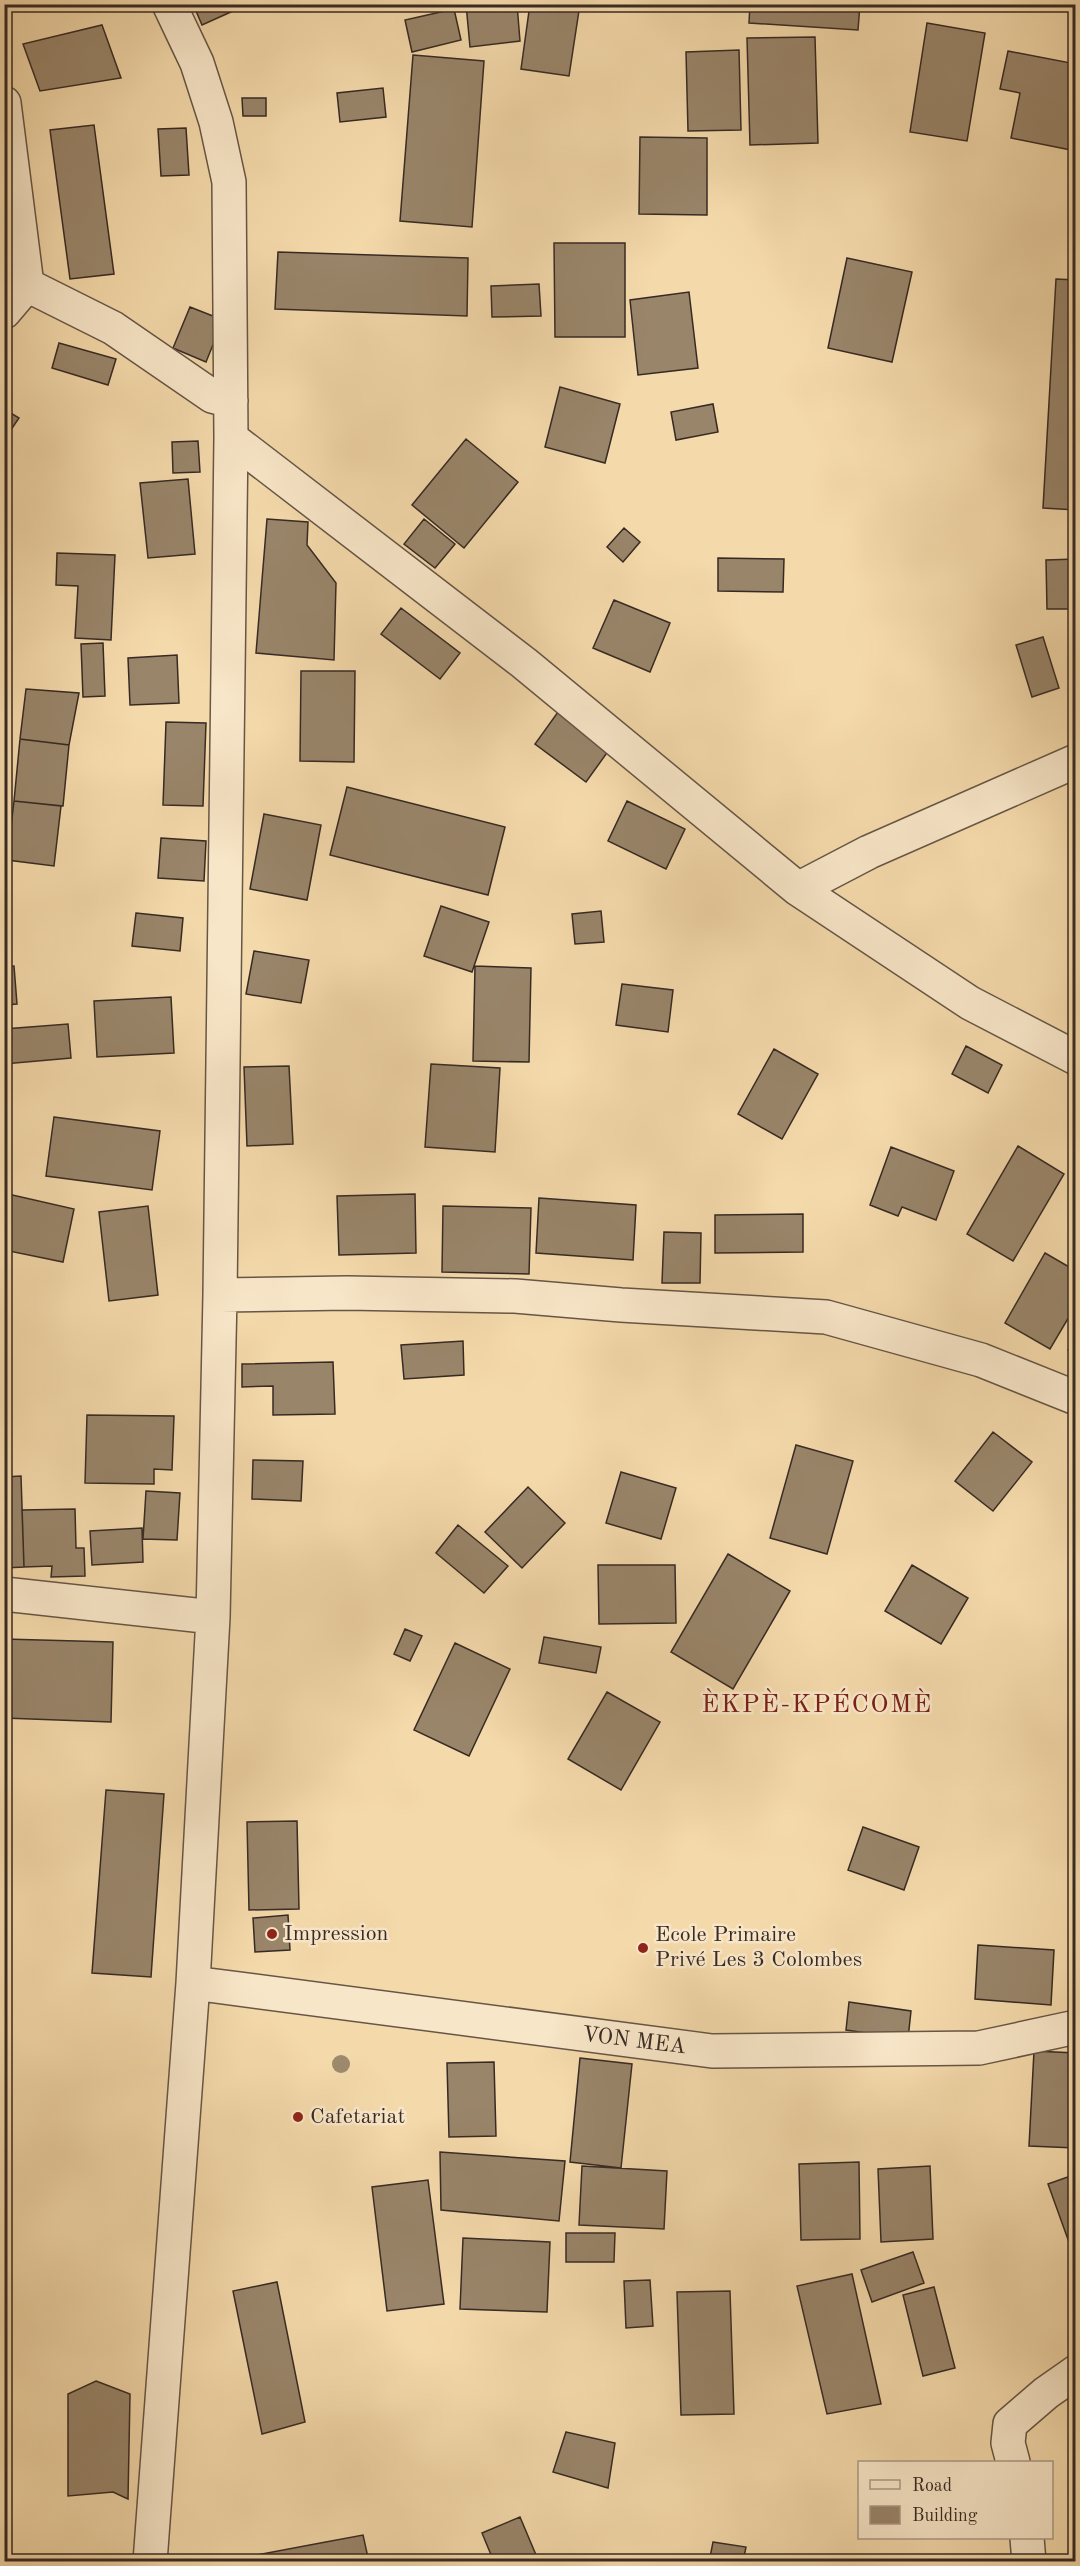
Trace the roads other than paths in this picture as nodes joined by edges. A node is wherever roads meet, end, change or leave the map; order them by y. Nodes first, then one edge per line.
1 (169, 4) edge
2 (4, 103) edge
3 (27, 285) junction
4 (4, 312) edge
5 (231, 401) junction
6 (231, 438) junction
7 (1076, 761) edge
8 (798, 889) junction
9 (1076, 1058) edge
10 (220, 1295) junction
11 (1076, 1398) edge
12 (4, 1594) edge
13 (213, 1617) junction
14 (193, 1983) junction
15 (1076, 2027) edge
16 (1076, 2372) edge
17 (1012, 2461) edge
18 (1027, 2539) edge
19 (150, 2562) edge
20 (1029, 2562) edge

1 - 5 street
2 - 3 street
3 - 4 street
3 - 5 street
5 - 6 street
6 - 8 street
6 - 10 street
7 - 8 street
8 - 9 street
10 - 11 street
10 - 13 street
12 - 13 street
13 - 14 street
14 - 15 street, VON MEA
14 - 19 street
16 - 17 street
18 - 20 street

